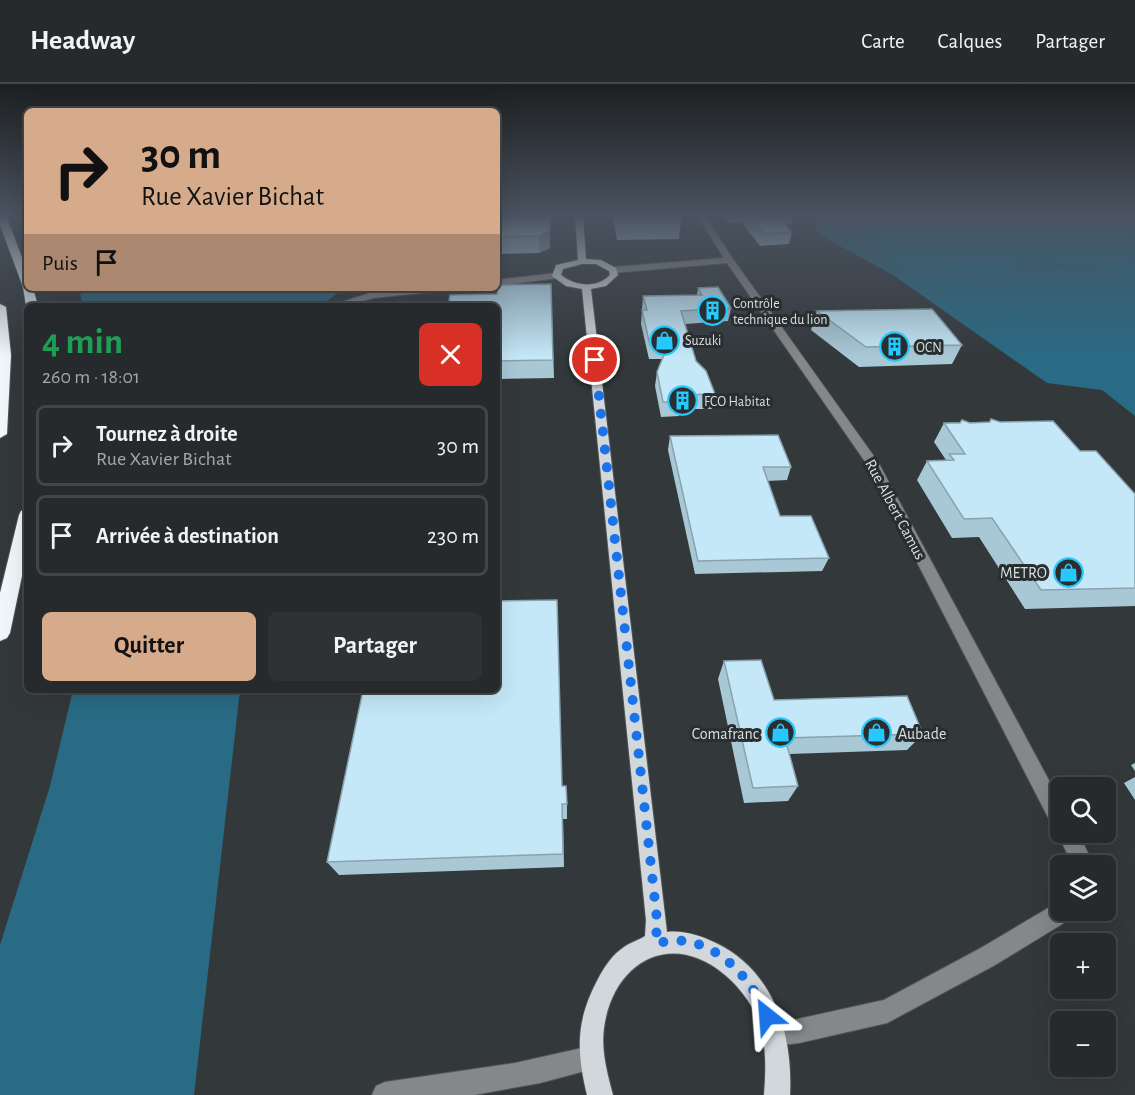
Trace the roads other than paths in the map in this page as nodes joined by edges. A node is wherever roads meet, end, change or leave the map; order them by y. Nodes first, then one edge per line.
1 (19, 262) edge
2 (577, 262) edge
3 (591, 262) edge
4 (704, 262) edge
5 (731, 262) edge
6 (613, 270) junction
7 (556, 276) junction
8 (24, 277) edge
9 (500, 283) edge
10 (586, 286) junction
11 (407, 291) edge
12 (344, 303) edge
13 (0, 307) edge
14 (0, 434) edge
15 (24, 527) edge
16 (0, 633) edge
17 (1050, 801) edge
18 (1050, 919) edge
19 (656, 943) junction
20 (774, 1034) junction
21 (591, 1058) junction
22 (385, 1095) edge
23 (600, 1095) edge
24 (777, 1095) edge

1 - 8 highway
2 - 7 main road
3 - 6 main road
4 - 6 street
5 - 17 street, Rue Albert Camus
6 - 10 main road
7 - 9 street
7 - 10 main road
10 - 19 main road
11 - 12 street
13 - 14 highway
15 - 16 highway
18 - 20 street
19 - 20 main road
19 - 21 main road
20 - 24 main road
21 - 22 street
21 - 23 main road

